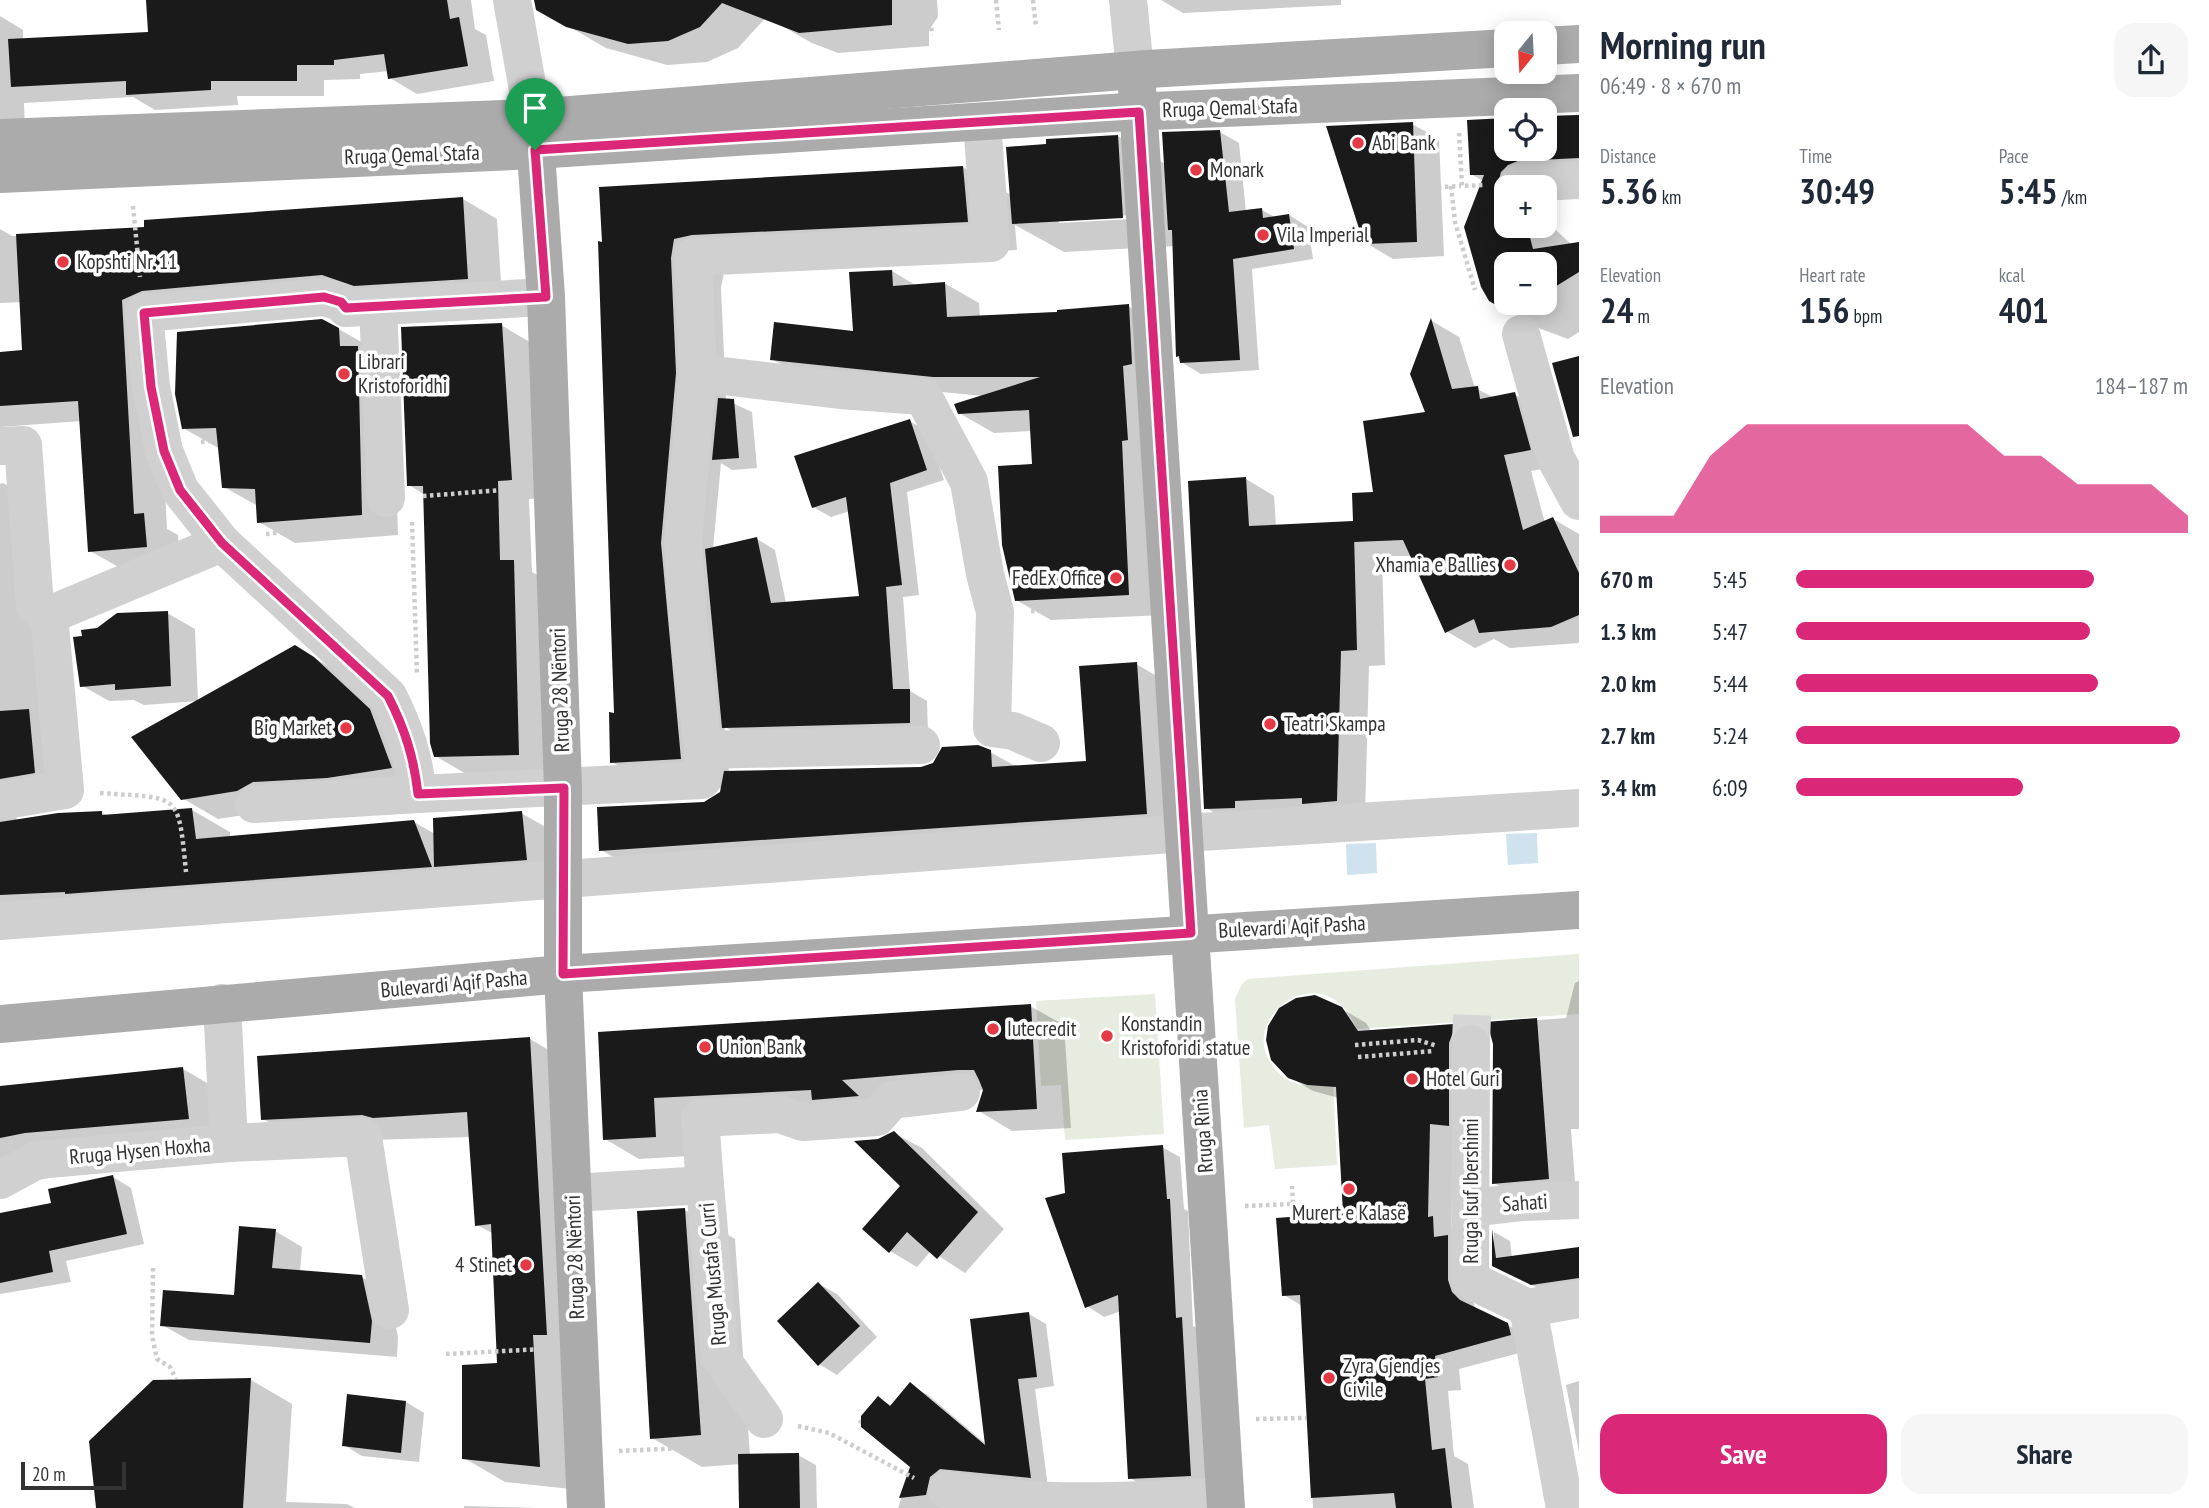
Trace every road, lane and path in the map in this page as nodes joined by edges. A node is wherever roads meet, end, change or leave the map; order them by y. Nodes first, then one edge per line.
1 (512, 0) edge
2 (907, 0) edge
3 (928, 0) edge
4 (996, 0) edge
5 (1033, 0) edge
6 (1128, 0) edge
7 (1036, 27) dead end
8 (999, 30) dead end
9 (932, 35) dead end
10 (911, 36) dead end
11 (1579, 44) edge
12 (1558, 45) edge
13 (1494, 49) edge
14 (1135, 70) junction
15 (1579, 93) edge
16 (1457, 98) junction
17 (1419, 100) junction
18 (1139, 112) junction
19 (982, 122) junction
20 (534, 134) junction
21 (0, 138) edge
22 (0, 173) edge
23 (1579, 180) edge
24 (1557, 181) edge
25 (1494, 185) edge
26 (1451, 186) junction
27 (1461, 186) junction
28 (1424, 188) junction
29 (132, 194) dead end
30 (1426, 232) dead end
31 (139, 268) dead end
32 (1475, 290) dead end
33 (546, 297) junction
34 (377, 306) junction
35 (1521, 334) dead end
36 (698, 373) junction
37 (218, 440) dead end
38 (201, 442) dead end
39 (0, 446) edge
40 (552, 486) junction
41 (399, 497) junction
42 (1579, 501) edge
43 (226, 547) junction
44 (1143, 608) dead end
45 (995, 612) junction
46 (49, 615) junction
47 (403, 726) junction
48 (1041, 743) dead end
49 (921, 745) dead end
50 (703, 750) junction
51 (564, 788) junction
52 (65, 790) junction
53 (418, 794) junction
54 (0, 801) edge
55 (254, 804) dead end
56 (1579, 808) edge
57 (1185, 834) junction
58 (562, 881) junction
59 (189, 908) junction
60 (1579, 910) edge
61 (0, 921) edge
62 (1191, 933) junction
63 (563, 974) junction
64 (222, 1003) junction
65 (0, 1024) edge
66 (1401, 1042) dead end
67 (1355, 1045) dead end
68 (1457, 1048) joint
69 (1358, 1057) dead end
70 (961, 1092) dead end
71 (229, 1143) junction
72 (0, 1180) edge
73 (705, 1185) junction
74 (1292, 1186) dead end
75 (573, 1193) junction
76 (1579, 1200) edge
77 (1243, 1206) dead end
78 (1471, 1208) junction
79 (153, 1268) dead end
80 (1579, 1298) edge
81 (1528, 1308) junction
82 (390, 1310) dead end
83 (555, 1349) dead end
84 (446, 1354) dead end
85 (176, 1380) dead end
86 (1306, 1418) dead end
87 (764, 1419) joint
88 (1265, 1419) dead end
89 (729, 1446) dead end
90 (618, 1451) dead end
91 (1568, 1484) edge
92 (947, 1490) joint
93 (1225, 1503) edge
94 (586, 1508) edge

1 - 20 street, Rruga 28 Nëntori
2 - 10 path
3 - 9 path
4 - 8 path
5 - 7 path
6 - 14 street, Rruga Rinia
11 - 12 main road
13 - 14 main road, Rruga Qemal Stafa
14 - 18 main road, Rruga Rinia
14 - 20 main road, Rruga Qemal Stafa
15 - 16 main road, Rruga Qemal Stafa
16 - 17 main road, Rruga Qemal Stafa
16 - 27 path
17 - 18 main road, Rruga Qemal Stafa
17 - 28 path
18 - 19 main road, Rruga Qemal Stafa
18 - 57 main road, Rruga Rinia
19 - 20 main road, Rruga Qemal Stafa
19 - 36 street
20 - 21 main road, Rruga Qemal Stafa
20 - 22 main road, Rruga Qemal Stafa
20 - 33 main road, Rruga 28 Nëntori
23 - 24 street
25 - 27 path
26 - 27 path
26 - 28 path
26 - 32 path
28 - 30 path
29 - 31 path
33 - 34 street
33 - 40 main road, Rruga 28 Nëntori
34 - 41 street
34 - 43 street
35 - 42 street
36 - 45 street
36 - 50 street
37 - 38 path
39 - 46 street
40 - 41 path
40 - 51 main road, Rruga 28 Nëntori
41 - 43 path
41 - 47 path
43 - 46 street
43 - 47 street
44 - 45 path
45 - 48 street
46 - 52 street
47 - 53 street
49 - 50 street
50 - 51 street
51 - 53 street
51 - 58 main road, Rruga 28 Nëntori
52 - 54 street
52 - 59 path
53 - 55 street
56 - 57 street
57 - 58 street
57 - 62 main road, Rruga Rinia
58 - 59 street
58 - 63 main road, Rruga 28 Nëntori
59 - 61 street
60 - 62 main road, Bulevardi Aqif Pasha
62 - 63 main road, Bulevardi Aqif Pasha
62 - 93 main road, Rruga Rinia
63 - 64 main road, Bulevardi Aqif Pasha
63 - 75 main road, Rruga 28 Nëntori
64 - 65 main road, Bulevardi Aqif Pasha
64 - 71 street, Rruga Hysen Hoxha
66 - 67 path
68 - 69 path
68 - 78 street, Rruga Isuf Ibershimi
70 - 73 street, Rruga Mustafa Curri
71 - 72 street, Rruga Hysen Hoxha
71 - 82 street
73 - 75 street, Rruga Mustafa Curri
73 - 87 street, Rruga Mustafa Curri
74 - 77 path
75 - 94 main road, Rruga 28 Nëntori
76 - 78 street, Sahati
78 - 81 street, Rruga Isuf Ibershimi
79 - 85 path
80 - 81 street
81 - 91 street
83 - 84 path
86 - 88 path
87 - 92 path
89 - 90 path
92 - 93 street

